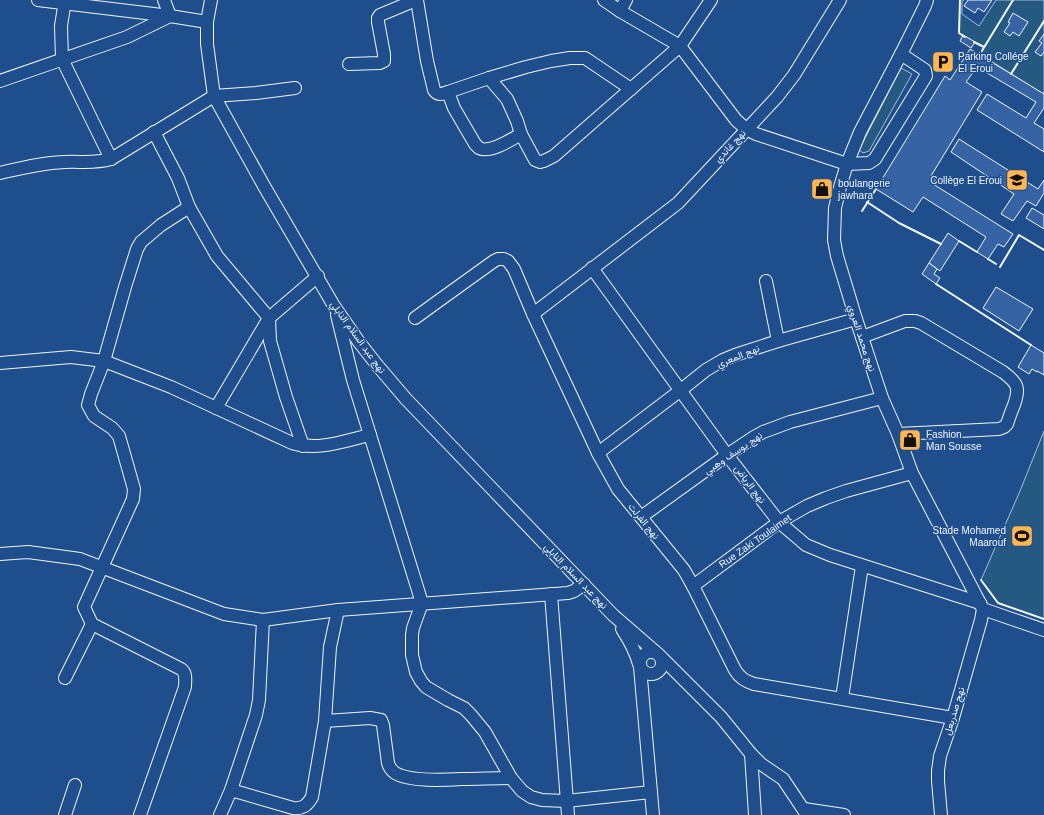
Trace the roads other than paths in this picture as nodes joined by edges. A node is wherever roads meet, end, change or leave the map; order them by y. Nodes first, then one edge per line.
1 (38, 0) edge
2 (164, 0) edge
3 (211, 0) edge
4 (417, 0) edge
5 (604, 0) edge
6 (626, 0) edge
7 (711, 0) edge
8 (840, 0) edge
9 (64, 2) edge
10 (923, 2) edge
11 (620, 11) junction
12 (170, 16) junction
13 (206, 22) junction
14 (680, 46) junction
15 (901, 54) junction
16 (62, 59) junction
17 (348, 64) dead end
18 (0, 78) edge
19 (489, 78) junction
20 (295, 88) dead end
21 (631, 89) junction
22 (448, 92) junction
23 (214, 96) junction
24 (746, 129) junction
25 (154, 132) junction
26 (522, 134) junction
27 (111, 159) junction
28 (847, 164) junction
29 (0, 173) edge
30 (189, 207) junction
31 (592, 268) junction
32 (318, 276) junction
33 (766, 281) dead end
34 (334, 306) junction
35 (533, 314) junction
36 (268, 318) junction
37 (415, 318) dead end
38 (856, 319) junction
39 (862, 337) junction
40 (778, 341) junction
41 (104, 361) junction
42 (0, 363) edge
43 (681, 390) junction
44 (882, 398) junction
45 (216, 408) junction
46 (898, 434) junction
47 (370, 435) junction
48 (303, 446) junction
49 (598, 453) junction
50 (727, 455) junction
51 (912, 473) junction
52 (641, 517) junction
53 (779, 522) junction
54 (0, 554) edge
55 (862, 566) junction
56 (103, 568) junction
57 (584, 584) junction
58 (693, 586) junction
59 (551, 594) junction
60 (422, 603) junction
61 (981, 606) junction
62 (338, 610) junction
63 (613, 615) junction
64 (263, 620) junction
65 (92, 624) junction
66 (1044, 630) edge
67 (659, 655) junction
68 (640, 665) junction
69 (654, 674) junction
70 (65, 678) dead end
71 (686, 681) junction
72 (842, 698) junction
73 (644, 709) junction
74 (953, 718) junction
75 (325, 721) junction
76 (751, 754) junction
77 (511, 778) junction
78 (75, 785) dead end
79 (231, 790) junction
80 (651, 792) junction
81 (566, 801) junction
82 (806, 812) edge
83 (65, 815) edge
84 (140, 815) edge
85 (220, 815) edge
86 (568, 815) edge
87 (653, 815) edge
88 (755, 815) edge
89 (844, 815) edge
90 (941, 815) edge

1 - 9 street
2 - 12 street
3 - 13 street, نهج عبد السلام النابلي
4 - 17 street
4 - 22 street
5 - 11 street
6 - 11 street
7 - 14 street
8 - 24 street, نهج غاندي
9 - 12 street
9 - 16 street
10 - 15 street, نهج محمد العروي
11 - 14 street
12 - 13 street
12 - 16 street
13 - 23 street, نهج عبد السلام النابلي
14 - 21 street
14 - 24 street
15 - 28 street, نهج محمد العروي
15 - 28 street
16 - 18 street
16 - 27 street
19 - 21 street
19 - 22 street
19 - 26 street
20 - 23 street
21 - 26 street
22 - 26 street
23 - 25 street
23 - 32 street, نهج عبد السلام النابلي
24 - 28 street
24 - 31 street, نهج غاندي
25 - 27 street
25 - 30 street
27 - 29 street
28 - 38 street, نهج محمد العروي
30 - 36 street
30 - 41 street
31 - 35 street, نهج غاندي
31 - 43 street, نهج الرياض
32 - 34 street, نهج عبد السلام النابلي
32 - 36 street
33 - 40 street
34 - 47 street
34 - 57 street, نهج عبد السلام النابلي
35 - 37 street, نهج الفرلت
35 - 49 street, نهج الفرلت
36 - 45 street
36 - 48 street
38 - 39 street, نهج محمد العروي
38 - 40 street, نهج المعري
39 - 44 street, نهج محمد العروي
39 - 46 street
40 - 43 street, نهج المعري
41 - 42 street
41 - 45 street
41 - 56 street
43 - 49 street, نهج المعري
43 - 50 street, نهج الرياض
44 - 46 street, نهج محمد العروي
44 - 50 street, نهج يوسف وهبي
45 - 48 street
46 - 51 street, نهج محمد العروي
47 - 48 street
47 - 60 street
49 - 52 street, نهج الفرلت
50 - 52 street, نهج يوسف وهبي
50 - 53 street, نهج الرياض
51 - 53 street, Rue Zaki Toulaimet
51 - 61 street, نهج محمد العروي
52 - 58 street, نهج الفرلت
53 - 55 street, نهج الرياض
53 - 58 street, Rue Zaki Toulaimet
54 - 56 street
55 - 61 street, نهج الرياض
55 - 72 street
56 - 64 street
56 - 65 street
57 - 59 street
57 - 63 street, نهج عبد السلام النابلي
58 - 72 street, نهج الفرلت
59 - 60 street
59 - 81 street
60 - 62 street
60 - 77 street
61 - 66 street
61 - 74 street, نهج صدربعل
62 - 64 street
62 - 75 street
63 - 67 street, نهج عبد السلام النابلي
63 - 68 street, نهج عبد السلام النابلي
64 - 79 street
65 - 70 street
65 - 84 street
67 - 68 street
67 - 69 street
67 - 71 street, نهج عبد السلام النابلي
68 - 69 street
68 - 73 street, نهج عبد السلام النابلي
69 - 71 street, نهج عبد السلام النابلي
69 - 73 street
71 - 76 street, نهج عبد السلام النابلي
72 - 74 street, نهج الفرلت
73 - 80 street, نهج عبد السلام النابلي
74 - 90 street, نهج صدربعل
75 - 77 street
75 - 79 street
76 - 82 street, نهج عبد السلام النابلي
76 - 88 street
77 - 81 street
78 - 83 street
79 - 85 street
80 - 81 street
80 - 87 street, نهج عبد السلام النابلي
81 - 86 street
82 - 89 street

